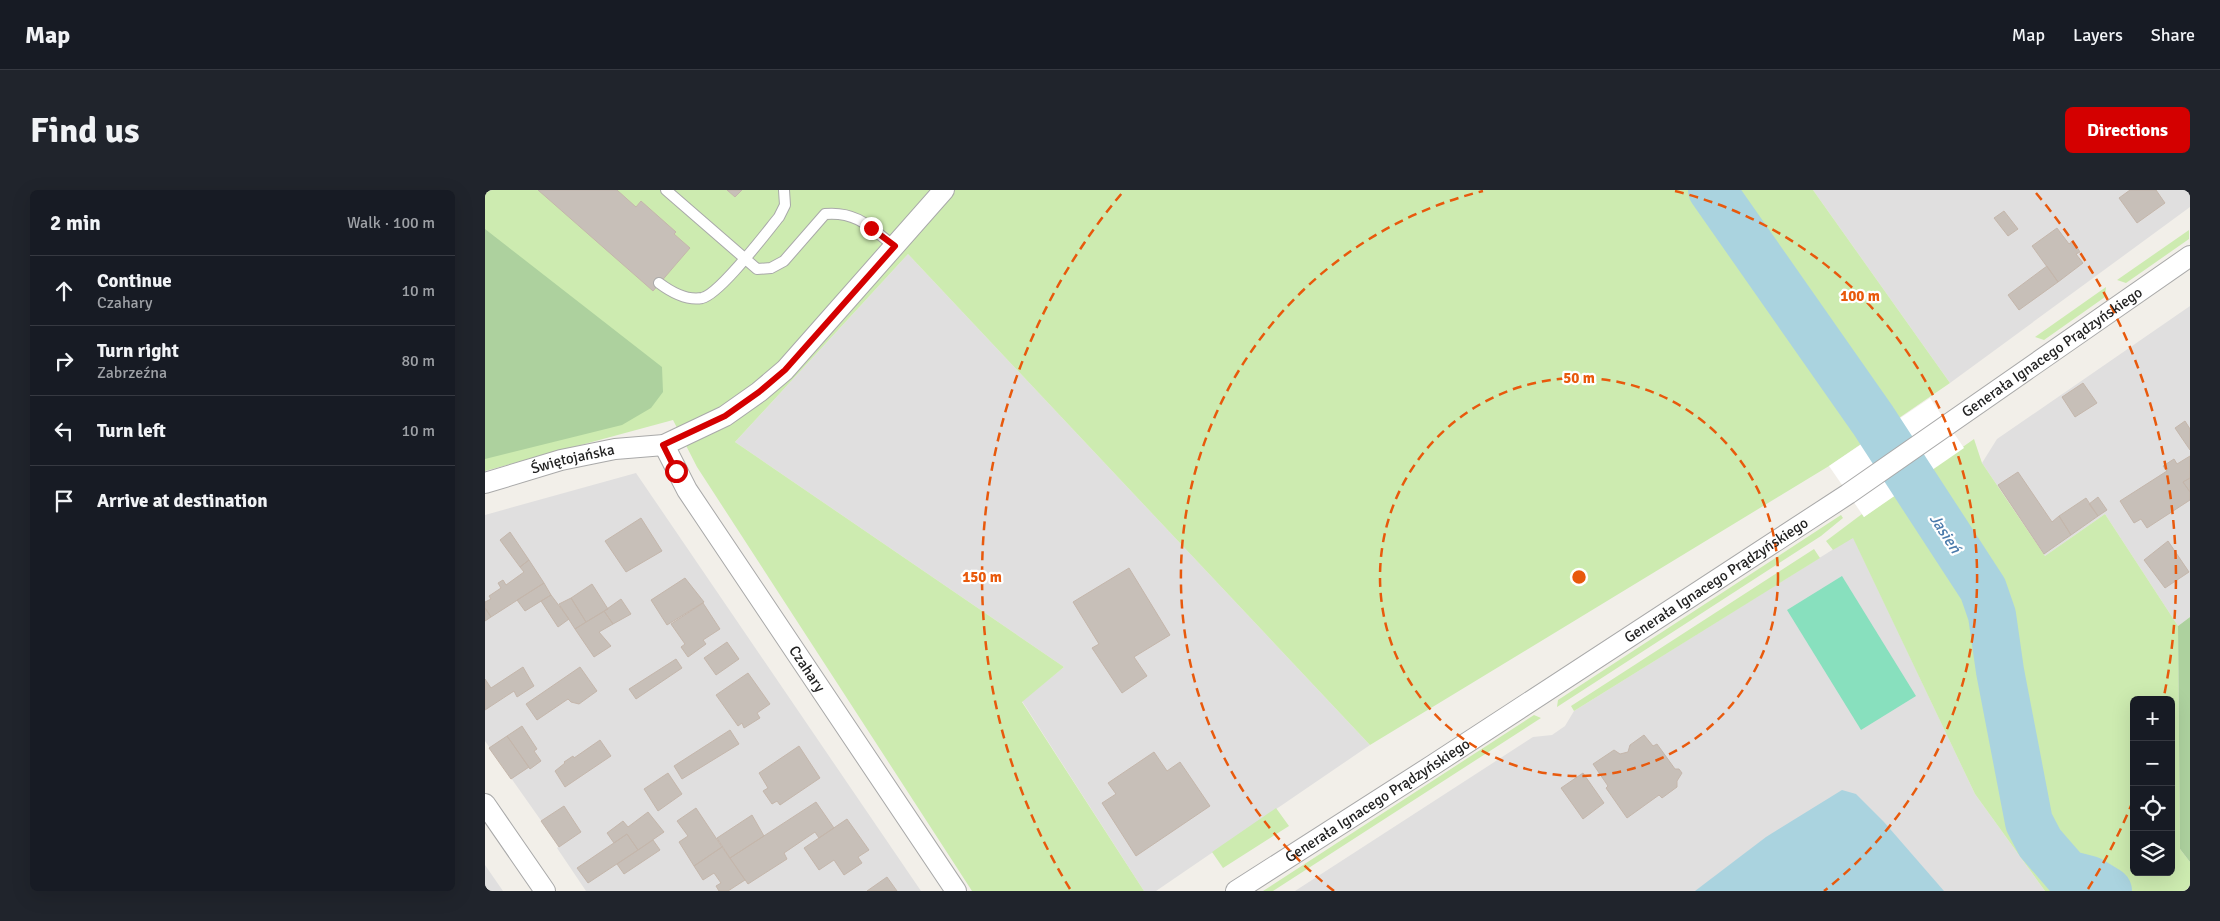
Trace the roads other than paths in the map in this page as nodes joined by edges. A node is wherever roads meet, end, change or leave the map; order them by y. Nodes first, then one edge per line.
1 (666, 190) edge
2 (783, 190) edge
3 (944, 190) edge
4 (895, 246) junction
5 (2190, 256) edge
6 (744, 258) junction
7 (659, 283) dead end
8 (663, 445) junction
9 (485, 483) edge
10 (485, 804) edge
11 (545, 891) edge
12 (956, 891) edge
13 (1236, 891) edge

1 - 6 lane
2 - 6 lane
3 - 4 street, Świętojańska
4 - 6 lane
4 - 8 street, Świętojańska
5 - 13 street, Generała Ignacego Prądzyńskiego
6 - 7 lane
8 - 9 street, Świętojańska
8 - 12 street, Czahary
10 - 11 street

